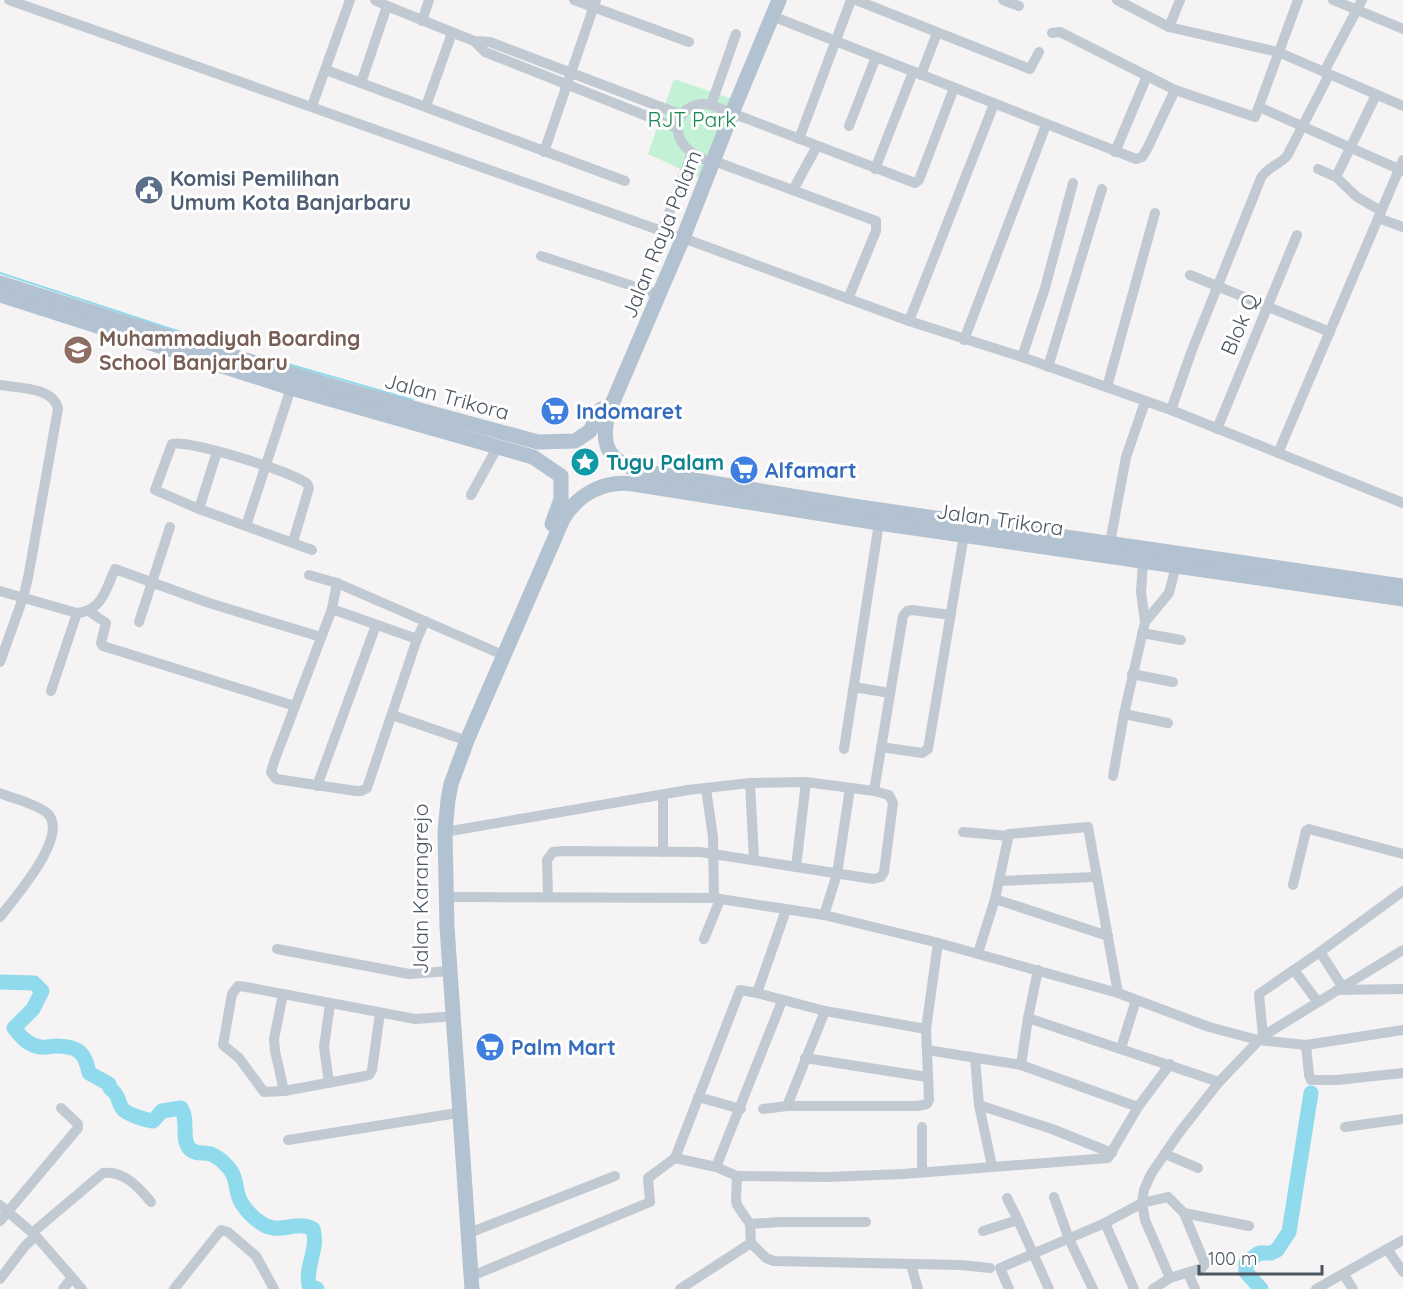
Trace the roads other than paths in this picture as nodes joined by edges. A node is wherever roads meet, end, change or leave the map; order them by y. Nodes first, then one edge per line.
1 (9, 0) edge
2 (350, 0) edge
3 (375, 0) edge
4 (429, 0) edge
5 (574, 0) edge
6 (769, 0) edge
7 (778, 0) edge
8 (851, 0) edge
9 (856, 0) edge
10 (1003, 0) edge
11 (1117, 0) edge
12 (1180, 0) edge
13 (1333, 0) edge
14 (1293, 1) edge
15 (595, 4) edge
16 (1360, 5) edge
17 (387, 6) junction
18 (1019, 6) dead end
19 (772, 16) junction
20 (422, 21) junction
21 (1168, 27) junction
22 (1403, 29) edge
23 (452, 33) junction
24 (736, 33) dead end
25 (937, 33) junction
26 (1052, 33) dead end
27 (474, 41) junction
28 (835, 41) junction
29 (689, 42) dead end
30 (1039, 52) dead end
31 (1278, 52) junction
32 (876, 57) junction
33 (326, 70) junction
34 (571, 72) junction
35 (917, 73) junction
36 (1327, 73) junction
37 (1147, 76) junction
38 (361, 83) junction
39 (567, 86) junction
40 (954, 88) junction
41 (1175, 90) junction
42 (1376, 95) junction
43 (994, 104) junction
44 (312, 106) junction
45 (426, 106) junction
46 (1403, 106) edge
47 (1259, 107) junction
48 (723, 109) junction
49 (682, 115) junction
50 (1046, 125) junction
51 (849, 126) dead end
52 (1302, 126) junction
53 (677, 128) junction
54 (799, 139) junction
55 (817, 146) junction
56 (1349, 147) junction
57 (544, 152) junction
58 (1115, 152) junction
59 (692, 153) junction
60 (710, 160) junction
61 (1402, 167) edge
62 (875, 169) junction
63 (1317, 169) dead end
64 (1336, 177) junction
65 (625, 181) dead end
66 (1073, 183) dead end
67 (1102, 189) dead end
68 (793, 190) junction
69 (1155, 213) dead end
70 (1380, 215) junction
71 (1403, 227) edge
72 (674, 235) junction
73 (1297, 235) dead end
74 (541, 256) dead end
75 (1190, 276) dead end
76 (0, 283) edge
77 (1217, 286) junction
78 (651, 292) junction
79 (0, 296) edge
80 (848, 299) junction
81 (1267, 307) junction
82 (909, 321) junction
83 (1330, 332) junction
84 (964, 340) junction
85 (1022, 357) junction
86 (1048, 368) junction
87 (0, 385) edge
88 (1107, 387) junction
89 (291, 388) junction
90 (1145, 402) junction
91 (1171, 411) junction
92 (1217, 429) junction
93 (574, 441) junction
94 (498, 446) junction
95 (608, 451) junction
96 (217, 452) junction
97 (1278, 453) junction
98 (266, 466) junction
99 (561, 476) junction
100 (593, 490) junction
101 (471, 495) dead end
102 (1403, 503) edge
103 (199, 509) junction
104 (879, 523) junction
105 (170, 526) dead end
106 (246, 526) junction
107 (964, 535) junction
108 (293, 542) junction
109 (1110, 543) junction
110 (312, 550) dead end
111 (1143, 562) junction
112 (1194, 562) junction
113 (1176, 566) junction
114 (1223, 566) junction
115 (309, 575) dead end
116 (153, 582) junction
117 (337, 583) junction
118 (1403, 586) edge
119 (0, 591) edge
120 (23, 598) junction
121 (1403, 599) edge
122 (332, 609) junction
123 (90, 612) junction
124 (77, 613) junction
125 (951, 615) junction
126 (425, 621) junction
127 (139, 622) dead end
128 (376, 625) junction
129 (1143, 627) junction
130 (321, 637) junction
131 (417, 639) junction
132 (1181, 640) dead end
133 (495, 652) junction
134 (0, 663) edge
135 (1132, 674) junction
136 (1173, 682) dead end
137 (854, 687) junction
138 (51, 691) dead end
139 (890, 693) junction
140 (295, 706) junction
141 (1124, 714) junction
142 (392, 715) junction
143 (1168, 723) dead end
144 (459, 738) junction
145 (881, 747) junction
146 (844, 749) dead end
147 (1113, 776) dead end
148 (806, 782) junction
149 (750, 783) junction
150 (317, 786) junction
151 (850, 788) junction
152 (706, 789) junction
153 (874, 791) junction
154 (0, 793) edge
155 (663, 795) junction
156 (445, 832) junction
157 (963, 832) dead end
158 (1008, 836) junction
159 (663, 852) junction
160 (714, 854) junction
161 (1403, 854) edge
162 (754, 860) junction
163 (796, 867) junction
164 (837, 874) junction
165 (1096, 877) junction
166 (999, 881) junction
167 (1293, 885) dead end
168 (1403, 891) edge
169 (446, 897) junction
170 (548, 897) junction
171 (717, 899) junction
172 (995, 899) junction
173 (786, 910) junction
174 (824, 915) junction
175 (0, 916) edge
176 (1108, 936) junction
177 (704, 939) dead end
178 (938, 943) junction
179 (277, 949) dead end
180 (1403, 950) edge
181 (1320, 952) junction
182 (978, 953) junction
183 (1038, 970) junction
184 (1294, 970) junction
185 (445, 971) junction
186 (1339, 988) junction
187 (1403, 989) edge
188 (757, 993) junction
189 (1118, 993) junction
190 (283, 994) junction
191 (1136, 1000) junction
192 (782, 1001) junction
193 (1317, 1001) junction
194 (330, 1004) junction
195 (825, 1011) junction
196 (380, 1012) junction
197 (444, 1017) junction
198 (1028, 1018) junction
199 (926, 1029) junction
200 (1403, 1030) edge
201 (1261, 1038) junction
202 (1306, 1045) junction
203 (1121, 1048) junction
204 (927, 1050) junction
205 (805, 1058) junction
206 (975, 1058) junction
207 (1170, 1064) junction
208 (1021, 1065) junction
209 (1403, 1073) edge
210 (927, 1077) junction
211 (1219, 1082) junction
212 (329, 1083) junction
213 (284, 1091) junction
214 (698, 1097) junction
215 (979, 1105) junction
216 (787, 1106) junction
217 (1138, 1107) junction
218 (61, 1108) dead end
219 (741, 1109) junction
220 (763, 1109) dead end
221 (451, 1114) junction
222 (1403, 1119) edge
223 (1345, 1126) dead end
224 (922, 1127) dead end
225 (288, 1140) dead end
226 (1112, 1153) junction
227 (1165, 1154) junction
228 (675, 1158) junction
229 (992, 1166) junction
230 (716, 1167) junction
231 (1198, 1168) dead end
232 (922, 1172) junction
233 (615, 1176) dead end
234 (737, 1176) junction
235 (460, 1177) junction
236 (1054, 1197) dead end
237 (1008, 1198) dead end
238 (151, 1202) dead end
239 (1142, 1203) junction
240 (4, 1208) edge
241 (1184, 1213) junction
242 (1018, 1220) junction
243 (0, 1221) edge
244 (866, 1222) dead end
245 (1105, 1223) junction
246 (750, 1224) junction
247 (1249, 1226) dead end
248 (983, 1231) dead end
249 (469, 1233) junction
250 (34, 1235) junction
251 (1069, 1239) junction
252 (1403, 1240) edge
253 (752, 1243) junction
254 (1387, 1250) junction
255 (1033, 1254) junction
256 (911, 1265) junction
257 (990, 1268) dead end
258 (1403, 1272) edge
259 (1188, 1273) junction
260 (1344, 1275) junction
261 (72, 1278) junction
262 (1170, 1278) junction
263 (0, 1279) edge
264 (472, 1282) edge
265 (63, 1289) edge
266 (82, 1289) edge
267 (174, 1289) edge
268 (274, 1289) edge
269 (463, 1289) edge
270 (680, 1289) edge
271 (918, 1289) edge
272 (1009, 1289) edge
273 (1049, 1289) edge
274 (1093, 1289) edge
275 (1134, 1289) edge
276 (1153, 1289) edge
277 (1195, 1289) edge
278 (1316, 1289) edge
279 (1353, 1289) edge

1 - 44 street
2 - 33 street
3 - 17 street
4 - 20 street
5 - 15 street
6 - 48 main road, Jalan Raya Palam
7 - 19 main road, Jalan Raya Palam
8 - 28 street
9 - 25 street
10 - 18 street
11 - 21 street
12 - 21 street
13 - 16 street
14 - 31 street
15 - 29 street
15 - 34 street
16 - 22 street
16 - 36 street
17 - 20 street
17 - 38 street
19 - 28 street
19 - 48 main road, Jalan Raya Palam
20 - 23 street
21 - 31 street
23 - 27 street
23 - 45 street
24 - 48 street
25 - 30 street
25 - 35 street
26 - 37 street
27 - 34 street
27 - 39 street
28 - 32 street
28 - 54 street
31 - 36 street
31 - 47 street
32 - 35 street
32 - 51 street
33 - 38 street
33 - 44 street
34 - 39 street
34 - 49 street
35 - 40 street
35 - 62 street
36 - 42 street
36 - 52 street
37 - 41 street
37 - 58 street
38 - 45 street
39 - 53 street
39 - 57 street
40 - 43 street
40 - 62 street
41 - 47 street
41 - 58 street
42 - 46 street
42 - 56 street
43 - 50 street
43 - 82 street
44 - 72 street
45 - 57 street
47 - 52 street
48 - 49 street
48 - 54 street
48 - 60 main road, Jalan Raya Palam
49 - 53 street
50 - 58 street
50 - 84 street
52 - 56 street
52 - 77 street
53 - 59 street
54 - 55 street
55 - 62 street
55 - 68 street
56 - 61 street
56 - 64 street
57 - 65 street
59 - 60 street
59 - 72 street
60 - 68 street
60 - 72 main road, Jalan Raya Palam
61 - 70 street
63 - 64 street
64 - 70 street
66 - 85 street
67 - 86 street
68 - 80 street
69 - 88 street
70 - 71 street
70 - 83 street
72 - 78 main road, Jalan Raya Palam
72 - 80 street
72 - 95 main road, Jalan Raya Palam
73 - 81 street, Blok Q
74 - 78 street
75 - 77 street
76 - 93 main road, Jalan Trikora
77 - 81 street
77 - 91 street
78 - 93 main road, Jalan Raya Palam
79 - 89 main road, Jalan Trikora
80 - 82 street
81 - 83 street
81 - 92 street, Blok Q
82 - 84 street
83 - 97 street
84 - 85 street
85 - 86 street
86 - 88 street
87 - 120 street
88 - 90 street
89 - 94 main road, Jalan Trikora
89 - 98 street
90 - 91 street
90 - 109 street
91 - 92 street
92 - 97 street
93 - 95 main road
93 - 99 main road
94 - 99 main road, Jalan Trikora
94 - 101 street
95 - 100 main road
95 - 109 main road, Jalan Trikora
96 - 98 street
96 - 103 street
96 - 103 street
97 - 102 street
98 - 106 street
98 - 108 street
99 - 100 main road
99 - 133 main road, Jalan Karangrejo
100 - 104 main road, Jalan Trikora
100 - 156 main road, Jalan Karangrejo
103 - 106 street
104 - 107 main road, Jalan Trikora
104 - 137 street
105 - 116 street
106 - 108 street
107 - 111 main road, Jalan Trikora
107 - 125 street
108 - 110 street
109 - 112 main road, Jalan Trikora
111 - 113 main road, Jalan Trikora
111 - 129 street
112 - 113 main road, Jalan Trikora
112 - 114 main road, Jalan Trikora
113 - 129 street
114 - 118 main road, Jalan Trikora
114 - 121 main road, Jalan Trikora
115 - 117 street
116 - 123 street
116 - 127 street
116 - 130 street
117 - 122 street
117 - 126 street
119 - 120 street
120 - 124 street
120 - 134 street
122 - 128 street
122 - 130 street
123 - 124 street
123 - 140 street
124 - 138 street
125 - 139 street
125 - 145 street
126 - 131 street
126 - 133 street
128 - 131 street
128 - 150 street
129 - 132 street
129 - 135 street
130 - 140 street
131 - 142 street
133 - 144 main road, Jalan Karangrejo
135 - 136 street
135 - 141 street
137 - 139 street
137 - 146 street
139 - 145 street
140 - 150 street
141 - 143 street
141 - 147 street
142 - 144 street
142 - 150 street
144 - 185 main road, Jalan Karangrejo
145 - 153 street
148 - 149 street
148 - 151 street
148 - 163 street
149 - 152 street
149 - 162 street
151 - 153 street
151 - 164 street
152 - 155 street
152 - 160 street
153 - 164 street
154 - 175 street
155 - 156 street
155 - 159 street
156 - 169 main road, Jalan Karangrejo
157 - 158 street
158 - 165 street
158 - 166 street
159 - 160 street
159 - 170 street
160 - 162 street
160 - 171 street
161 - 167 street
162 - 163 street
163 - 164 street
164 - 174 street
165 - 166 street
165 - 176 street
166 - 172 street
168 - 181 street
169 - 170 street
169 - 185 main road, Jalan Karangrejo
170 - 171 street
171 - 173 street
171 - 177 street
172 - 176 street
172 - 182 street
173 - 174 street
173 - 188 street
174 - 178 street
176 - 189 street
178 - 182 street
178 - 199 street
179 - 185 street
180 - 186 street
181 - 184 street
181 - 186 street
182 - 183 street
183 - 189 street
183 - 198 street
184 - 193 street
184 - 201 street
185 - 197 main road, Jalan Karangrejo
185 - 235 main road, Jalan Karangrejo
186 - 187 street
186 - 193 street
188 - 192 street
188 - 214 street
189 - 191 street
190 - 194 street
190 - 213 street
190 - 213 street
191 - 201 street
191 - 203 street
192 - 195 street
192 - 219 street
193 - 201 street
194 - 196 street
194 - 212 street
195 - 199 street
195 - 205 street
196 - 197 street
196 - 212 street
197 - 221 main road, Jalan Karangrejo
198 - 203 street
198 - 208 street
199 - 204 street
200 - 202 street
201 - 202 street
201 - 211 street
202 - 209 street
203 - 207 street
204 - 206 street
204 - 210 street
205 - 210 street
205 - 216 street
206 - 208 street
206 - 215 street
207 - 211 street
207 - 217 street
208 - 217 street
210 - 216 street
211 - 227 street
212 - 213 street
214 - 219 street
214 - 228 street
215 - 226 street
215 - 229 street
216 - 220 street
217 - 226 street
218 - 240 street
219 - 230 street
221 - 225 street
221 - 235 main road, Jalan Karangrejo
222 - 223 street
224 - 232 street
226 - 229 street
227 - 231 street
227 - 239 street
228 - 230 street
228 - 264 street
229 - 232 street
230 - 234 street
232 - 234 street
233 - 249 street
234 - 246 street
235 - 249 main road, Jalan Karangrejo
235 - 269 main road, Jalan Karangrejo
236 - 251 street
237 - 242 street
238 - 250 street
239 - 241 street
239 - 245 street
239 - 262 street
240 - 243 street
240 - 250 street
241 - 247 street
241 - 259 street
242 - 248 street
242 - 255 street
244 - 246 street
245 - 251 street
245 - 275 street
246 - 253 street
249 - 264 main road, Jalan Karangrejo
250 - 261 street
250 - 263 street
251 - 255 street
251 - 274 street
252 - 254 street
253 - 256 street
253 - 270 street
254 - 258 street
254 - 260 street
255 - 272 street
255 - 273 street
256 - 257 street
256 - 271 street
259 - 262 street
259 - 277 street
260 - 278 street
260 - 279 street
261 - 265 street
261 - 266 street
262 - 276 street
267 - 268 street

